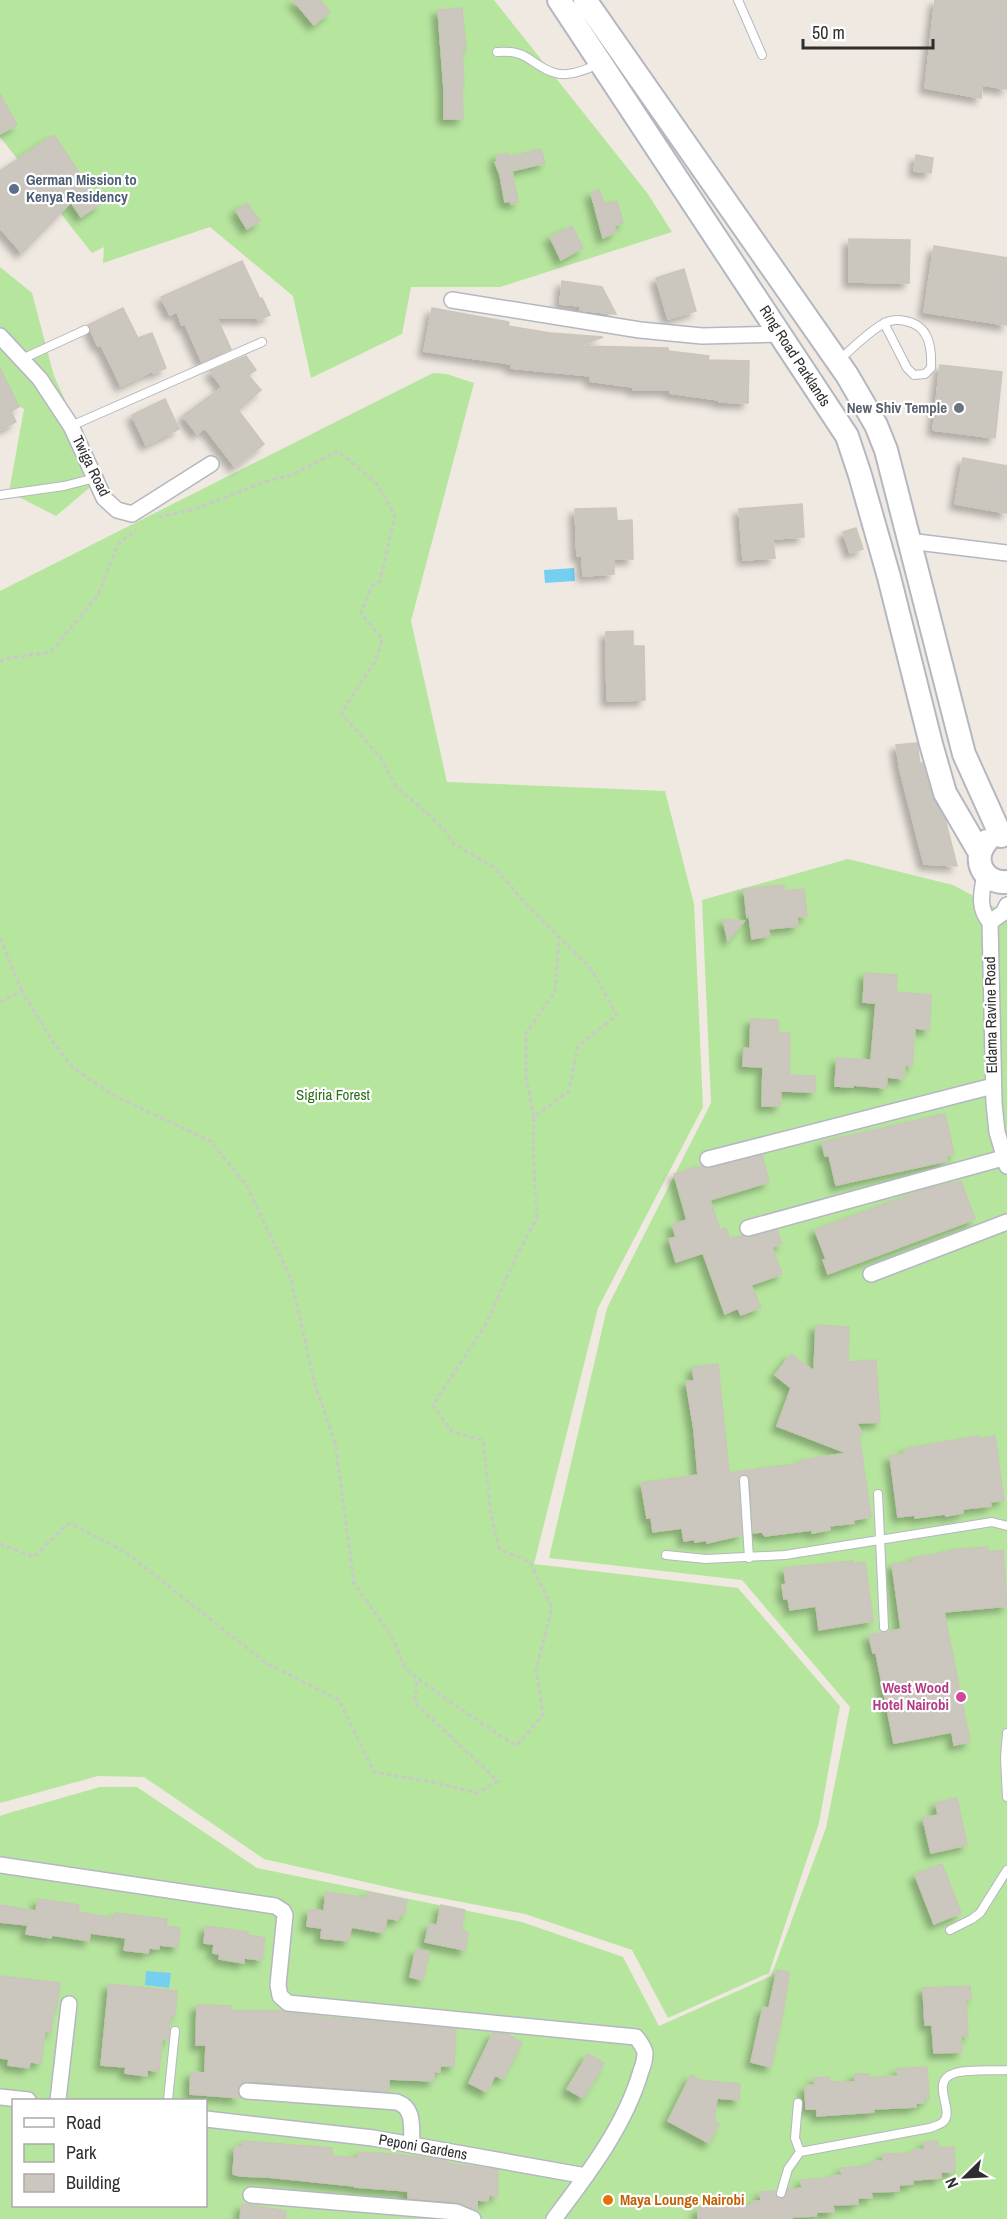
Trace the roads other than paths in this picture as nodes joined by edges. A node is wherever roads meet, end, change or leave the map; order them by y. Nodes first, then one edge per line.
1 (559, 0) edge
2 (585, 0) edge
3 (738, 0) edge
4 (497, 52) dead end
5 (762, 55) dead end
6 (602, 63) junction
7 (452, 300) dead end
8 (884, 323) junction
9 (85, 330) dead end
10 (780, 334) junction
11 (0, 336) edge
12 (262, 342) dead end
13 (22, 360) junction
14 (838, 361) junction
15 (71, 426) junction
16 (210, 464) dead end
17 (95, 478) junction
18 (0, 495) edge
19 (909, 542) junction
20 (1007, 553) edge
21 (916, 569) junction
22 (889, 577) junction
23 (1004, 836) edge
24 (982, 864) junction
25 (1007, 882) edge
26 (1007, 905) edge
27 (990, 922) junction
28 (993, 1086) junction
29 (708, 1159) dead end
30 (1005, 1163) edge
31 (1007, 1222) edge
32 (748, 1228) dead end
33 (871, 1274) dead end
34 (744, 1480) dead end
35 (878, 1494) dead end
36 (1007, 1526) edge
37 (880, 1538) junction
38 (666, 1555) dead end
39 (749, 1558) junction
40 (884, 1627) dead end
41 (1007, 1733) edge
42 (1007, 1797) edge
43 (0, 1865) edge
44 (1007, 1870) edge
45 (950, 1930) dead end
46 (69, 2004) dead end
47 (175, 2031) dead end
48 (1007, 2070) edge
49 (246, 2091) dead end
50 (0, 2097) edge
51 (19, 2099) edge
52 (58, 2099) edge
53 (168, 2099) edge
54 (798, 2103) dead end
55 (207, 2119) edge
56 (412, 2144) junction
57 (800, 2152) junction
58 (586, 2176) junction
59 (781, 2193) dead end
60 (251, 2195) dead end
61 (472, 2219) edge
62 (554, 2219) edge

1 - 6 street, Ring Road Parklands
2 - 14 street, Ring Road Parklands
3 - 5 lane
4 - 6 lane
6 - 10 street, Ring Road Parklands
7 - 10 street
8 - 8 lane
8 - 14 lane
9 - 13 lane
10 - 22 street, Ring Road Parklands
11 - 13 street, Twiga Road
12 - 15 lane
13 - 15 street, Twiga Road
14 - 19 street, Ring Road Parklands
15 - 17 street, Twiga Road
16 - 17 street, Twiga Road
17 - 18 lane
19 - 20 street
19 - 21 street, Ring Road Parklands
21 - 22 street
21 - 23 street, Ring Road Parklands
22 - 24 street, Ring Road Parklands
23 - 24 street
24 - 25 street
24 - 27 street, Eldama Ravine Road
26 - 27 street
27 - 28 street, Eldama Ravine Road
28 - 29 street
28 - 30 street, Eldama Ravine Road
30 - 32 street
31 - 33 street
34 - 39 lane
35 - 37 lane
36 - 37 lane
37 - 39 lane
37 - 40 lane
38 - 39 lane
41 - 42 lane
43 - 58 street
44 - 45 lane
46 - 52 street
47 - 53 lane
48 - 57 lane
49 - 56 street
50 - 51 street
54 - 57 lane
55 - 56 street, Peponi Gardens
56 - 58 street, Peponi Gardens
57 - 59 lane
58 - 62 street
60 - 61 street

